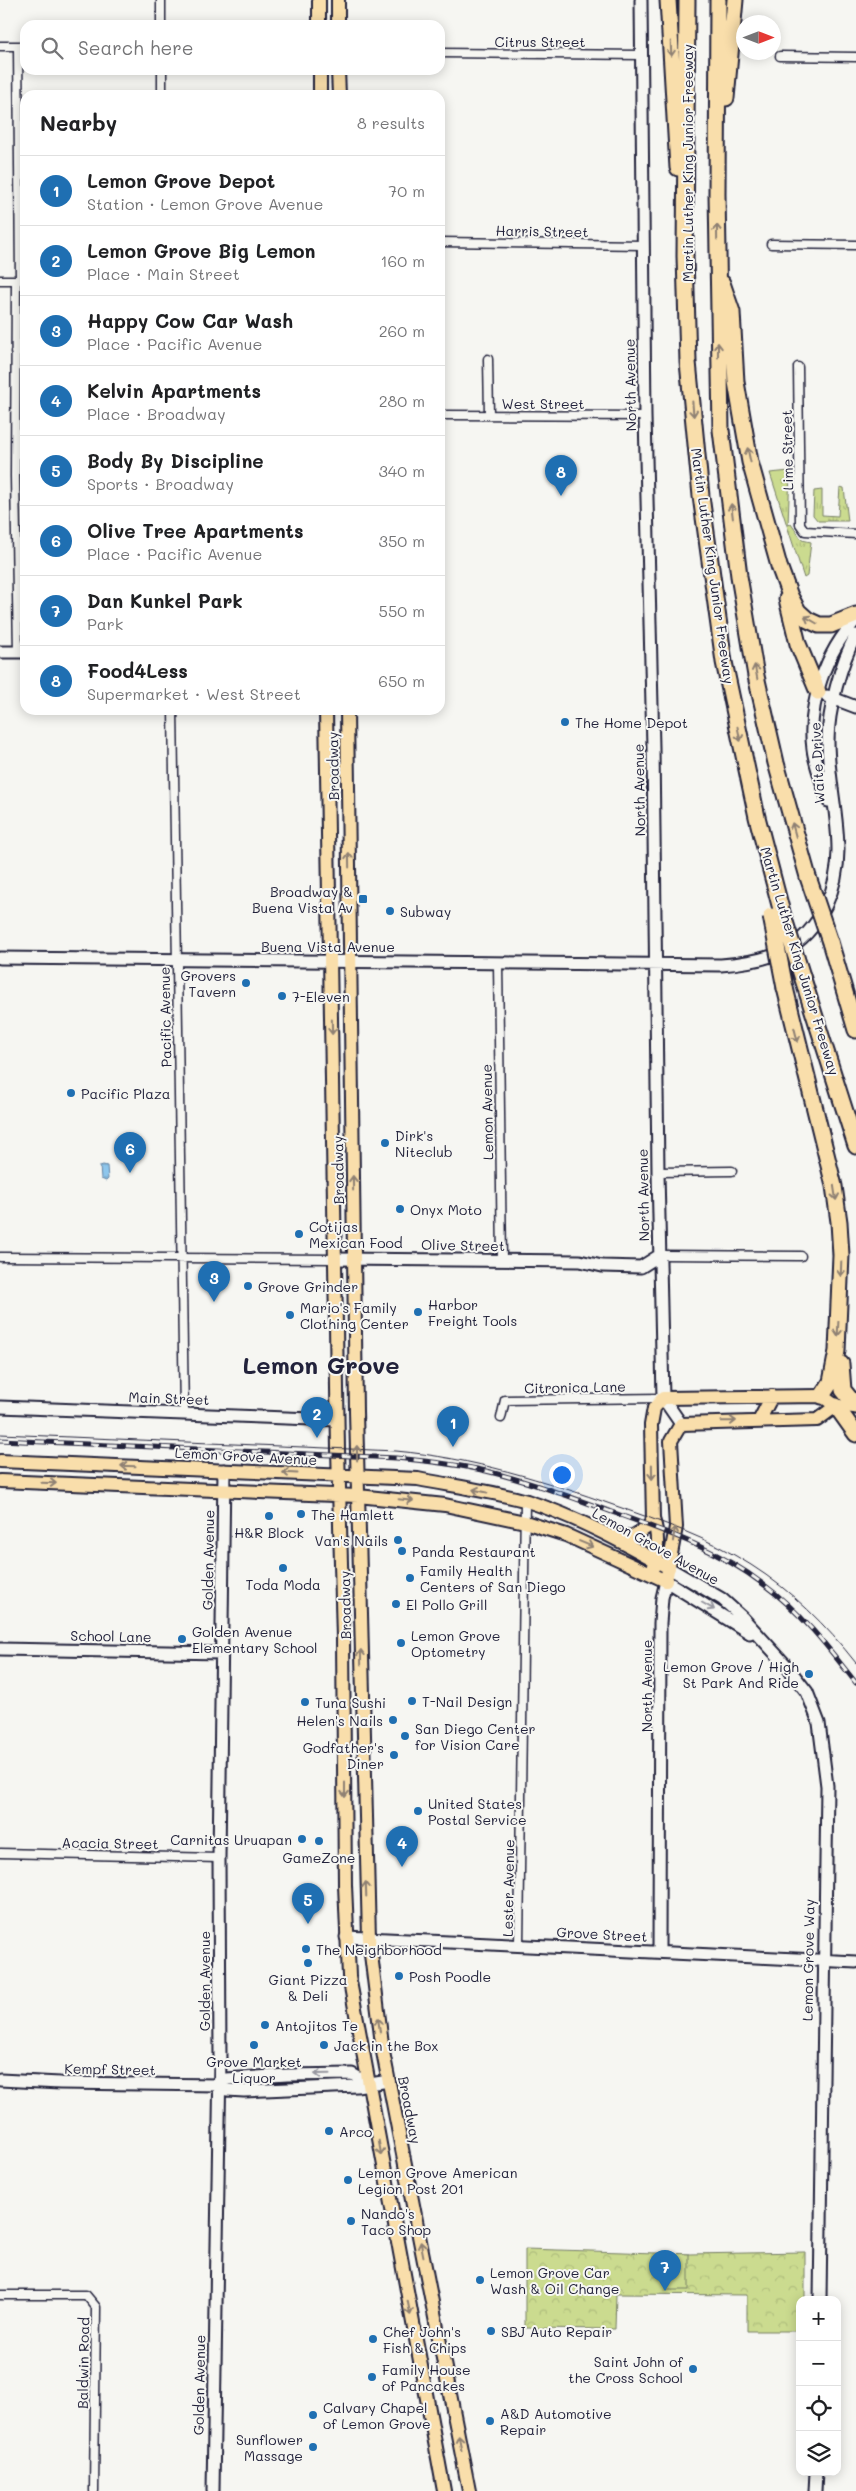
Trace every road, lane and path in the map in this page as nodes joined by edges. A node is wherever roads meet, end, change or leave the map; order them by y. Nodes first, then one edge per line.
1 (161, 0) edge
2 (319, 0) edge
3 (338, 0) edge
4 (641, 0) edge
5 (668, 0) edge
6 (687, 0) edge
7 (718, 0) edge
8 (735, 0) edge
9 (162, 20) edge
10 (319, 20) edge
11 (338, 20) edge
12 (0, 46) edge
13 (20, 46) edge
14 (445, 53) edge
15 (641, 55) junction
16 (781, 56) edge
17 (856, 57) edge
18 (22, 75) edge
19 (162, 75) edge
20 (320, 75) edge
21 (338, 75) edge
22 (22, 90) edge
23 (162, 90) edge
24 (320, 90) edge
25 (338, 90) edge
26 (716, 194) junction
27 (686, 203) junction
28 (445, 242) edge
29 (771, 244) dead end
30 (643, 245) junction
31 (856, 245) edge
32 (718, 270) junction
33 (0, 280) edge
34 (20, 280) edge
35 (15, 352) junction
36 (20, 352) edge
37 (488, 359) dead end
38 (798, 367) dead end
39 (445, 415) edge
40 (489, 415) junction
41 (645, 416) junction
42 (856, 534) edge
43 (20, 566) edge
44 (779, 566) junction
45 (856, 615) edge
46 (856, 620) edge
47 (856, 635) edge
48 (0, 652) edge
49 (20, 652) edge
50 (818, 692) junction
51 (832, 698) junction
52 (856, 707) edge
53 (173, 715) edge
54 (326, 715) edge
55 (347, 715) edge
56 (837, 834) junction
57 (776, 913) junction
58 (830, 942) junction
59 (0, 958) edge
60 (176, 960) junction
61 (330, 961) junction
62 (351, 961) junction
63 (498, 963) junction
64 (656, 964) junction
65 (856, 1001) edge
66 (856, 1030) edge
67 (856, 1146) edge
68 (732, 1171) dead end
69 (658, 1172) junction
70 (660, 1255) junction
71 (802, 1256) dead end
72 (0, 1257) edge
73 (181, 1258) junction
74 (336, 1259) junction
75 (354, 1260) junction
76 (502, 1260) junction
77 (837, 1351) junction
78 (772, 1396) junction
79 (822, 1396) junction
80 (663, 1398) junction
81 (0, 1406) edge
82 (836, 1406) junction
83 (856, 1406) edge
84 (184, 1414) junction
85 (501, 1418) dead end
86 (337, 1420) junction
87 (759, 1421) junction
88 (680, 1424) junction
89 (856, 1434) edge
90 (0, 1461) edge
91 (224, 1470) junction
92 (339, 1476) junction
93 (357, 1477) junction
94 (0, 1481) edge
95 (224, 1490) junction
96 (339, 1495) junction
97 (358, 1496) junction
98 (525, 1501) junction
99 (653, 1519) junction
100 (525, 1522) junction
101 (598, 1529) junction
102 (656, 1560) junction
103 (669, 1568) junction
104 (652, 1574) junction
105 (666, 1581) junction
106 (762, 1640) junction
107 (0, 1648) edge
108 (222, 1653) junction
109 (0, 1853) edge
110 (219, 1858) junction
111 (346, 1937) junction
112 (369, 1938) junction
113 (519, 1945) junction
114 (659, 1952) junction
115 (823, 1960) junction
116 (856, 1962) edge
117 (0, 2080) edge
118 (389, 2081) junction
119 (368, 2083) junction
120 (219, 2085) junction
121 (0, 2295) edge
122 (820, 2296) edge
123 (816, 2476) edge
124 (94, 2491) edge
125 (213, 2491) edge
126 (444, 2491) edge
127 (469, 2491) edge
128 (815, 2491) edge

1 - 9 street
2 - 10 main road
3 - 11 main road
4 - 15 street, North Avenue
5 -> 27 highway
6 - 27 highway, Martin Luther King Junior Freeway
7 - 26 highway, Martin Luther King Junior Freeway
8 - 26 highway
12 - 13 street
14 - 15 street, Citrus Street
15 - 30 street, North Avenue
16 - 17 street
18 - 22 street
19 - 23 street
20 - 24 main road
21 - 25 main road
32 -> 26 highway, Martin Luther King Junior Freeway
27 -> 57 highway, Martin Luther King Junior Freeway
28 - 30 street, Harris Street
29 - 31 street
30 - 41 street, North Avenue
44 -> 32 highway
58 -> 32 highway, Martin Luther King Junior Freeway, bridge
33 - 34 street
34 - 35 street
35 - 36 street
35 - 43 street
37 - 40 street
38 - 42 street, Lime Street
39 - 40 street, West Street
40 - 41 street, West Street
41 - 64 street, North Avenue
45 -> 44 highway
44 - 50 highway
46 - 50 street, Waite Drive
47 - 51 street, Waite Drive
48 - 49 street
50 - 51 street
50 - 56 street, Waite Drive
51 - 52 street
51 - 56 street, Waite Drive
53 - 60 street, Pacific Avenue
54 - 61 main road, Broadway
62 -> 55 main road, Broadway
56 - 64 street, Waite Drive
57 - 67 highway, Martin Luther King Junior Freeway, bridge
57 -> 77 highway, bridge
58 - 65 highway
58 - 66 highway, Martin Luther King Junior Freeway
59 - 60 street, Buena Vista Avenue
60 - 61 street, Buena Vista Avenue
60 - 73 street, Pacific Avenue
61 - 62 street, Buena Vista Avenue
61 -> 74 main road, Broadway
62 - 63 street, Buena Vista Avenue
75 -> 62 main road, Broadway
63 - 64 street, Buena Vista Avenue
63 - 76 street, Lemon Avenue
64 - 69 street, North Avenue
68 - 69 street
69 - 70 street, North Avenue
70 - 71 street, Olive Street
70 - 76 street, Olive Street
70 - 80 street, North Avenue
72 - 73 street, Olive Street
73 - 74 street, Olive Street
73 - 84 street, Pacific Avenue
74 - 75 street, Olive Street
74 - 86 main road, Broadway
75 - 76 street, Olive Street
93 -> 75 main road, Broadway
77 - 79 highway
77 - 83 highway
78 - 79 main road
78 - 80 main road
78 - 87 main road
79 - 82 main road
80 - 85 street, Citronica Lane
80 - 88 street
80 -> 99 main road, North Avenue
81 - 84 street, Main Street
82 - 83 main road
82 - 87 main road
82 - 89 highway
84 - 86 street, Main Street
86 - 92 main road, Broadway
88 -> 87 main road
103 -> 88 main road, North Avenue
91 -> 90 main road, Lemon Grove Avenue
92 -> 91 main road, Lemon Grove Avenue
91 - 95 street, Golden Avenue
92 - 93 main road, Lemon Grove Avenue
92 - 96 main road, Broadway
93 - 97 main road, Broadway
98 -> 93 main road, Lemon Grove Avenue
94 -> 95 main road, Lemon Grove Avenue
95 - 96 main road, Lemon Grove Avenue
95 - 108 street, Golden Avenue
96 - 97 main road, Lemon Grove Avenue
96 -> 111 main road, Broadway
97 -> 100 main road, Lemon Grove Avenue
112 -> 97 main road, Broadway
98 - 100 street, Lester Avenue
98 - 101 main road, Lemon Grove Avenue
99 - 101 main road
99 - 102 main road, North Avenue
100 -> 104 main road, Lemon Grove Avenue
100 - 113 street, Lester Avenue
101 - 102 main road, Lemon Grove Avenue
102 - 103 main road, Lemon Grove Avenue
102 - 104 main road, North Avenue
103 - 105 main road, North Avenue
103 - 106 street, Lemon Grove Avenue
104 - 105 main road, Lemon Grove Avenue
105 -> 106 street, Lemon Grove Avenue
105 - 114 street, North Avenue
106 - 115 street, Lemon Grove Way
107 - 108 street, School Lane
108 - 110 street, Golden Avenue
109 - 110 street, Acacia Street
110 - 120 street, Golden Avenue
111 - 112 street, Grove Street
111 - 119 main road, Broadway
112 - 113 street, Grove Street
118 -> 112 main road, Broadway
113 - 114 street, Grove Street
114 - 115 street, Grove Street
115 - 116 street, Grove Street
115 - 122 street, Lemon Grove Way
117 - 120 street, Kempf Street
118 - 119 street, Kempf Street
127 -> 118 main road, Broadway
119 - 120 street, Kempf Street
119 -> 126 main road, Broadway
120 - 125 street, Golden Avenue
121 - 124 street, Baldwin Road
123 - 128 street

